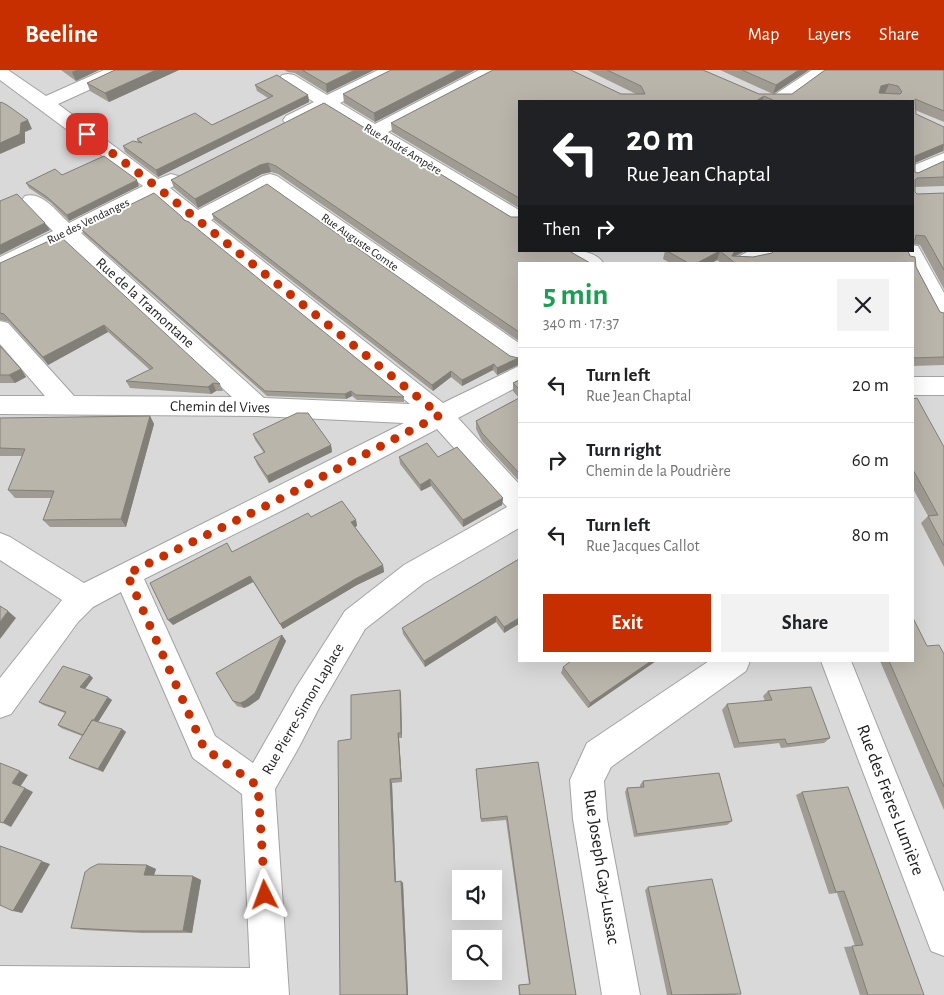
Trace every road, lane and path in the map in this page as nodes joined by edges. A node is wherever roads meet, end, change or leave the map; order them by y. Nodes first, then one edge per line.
1 (118, 70) edge
2 (391, 70) edge
3 (492, 70) edge
4 (823, 70) edge
5 (0, 72) edge
6 (288, 79) dead end
7 (770, 100) edge
8 (45, 103) junction
9 (327, 103) junction
10 (273, 130) edge
11 (374, 132) junction
12 (944, 159) edge
13 (914, 173) edge
14 (184, 174) edge
15 (157, 187) junction
16 (32, 200) dead end
17 (518, 218) edge
18 (195, 220) junction
19 (67, 232) junction
20 (574, 252) edge
21 (764, 252) edge
22 (911, 252) edge
23 (590, 262) edge
24 (746, 262) edge
25 (0, 266) edge
26 (928, 287) edge
27 (944, 314) edge
28 (0, 329) edge
29 (518, 354) edge
30 (518, 375) edge
31 (914, 386) edge
32 (943, 387) edge
33 (66, 404) junction
34 (0, 405) edge
35 (258, 407) junction
36 (440, 415) junction
37 (518, 501) edge
38 (518, 515) edge
39 (0, 545) edge
40 (127, 574) junction
41 (83, 598) junction
42 (734, 662) edge
43 (836, 662) edge
44 (0, 703) edge
45 (258, 786) junction
46 (944, 938) edge
47 (0, 985) edge
48 (270, 991) edge
49 (621, 995) edge

1 - 8 street
2 - 9 street
3 - 11 street
4 - 7 street
5 - 8 street
6 - 9 street, Rue André Ampère
8 - 15 street
9 - 10 street
9 - 11 street, Rue André Ampère
11 - 17 street, Rue André Ampère
12 - 13 street
14 - 15 street, Rue des Vendanges
15 - 18 street
15 - 19 street, Rue des Vendanges
16 - 19 street, Rue de la Tramontane
18 - 29 street, Rue Auguste Comte
18 - 36 street
19 - 25 street, Rue des Vendanges
19 - 35 street, Rue de la Tramontane
20 - 23 street
21 - 24 street
22 - 26 street
26 - 27 street
28 - 33 street
30 - 36 street
31 - 32 street
33 - 34 street, Chemin del Vives
33 - 35 street, Chemin del Vives
35 - 36 street, Chemin del Vives
36 - 37 street
36 - 40 street
38 - 45 street, Rue Pierre-Simon Laplace
39 - 41 street
40 - 41 street
40 - 45 street
41 - 44 street
42 - 49 street, Rue Joseph Gay-Lussac
43 - 46 street, Rue des Frères Lumière
45 - 48 street, Rue Pierre-Simon Laplace
47 - 48 street

